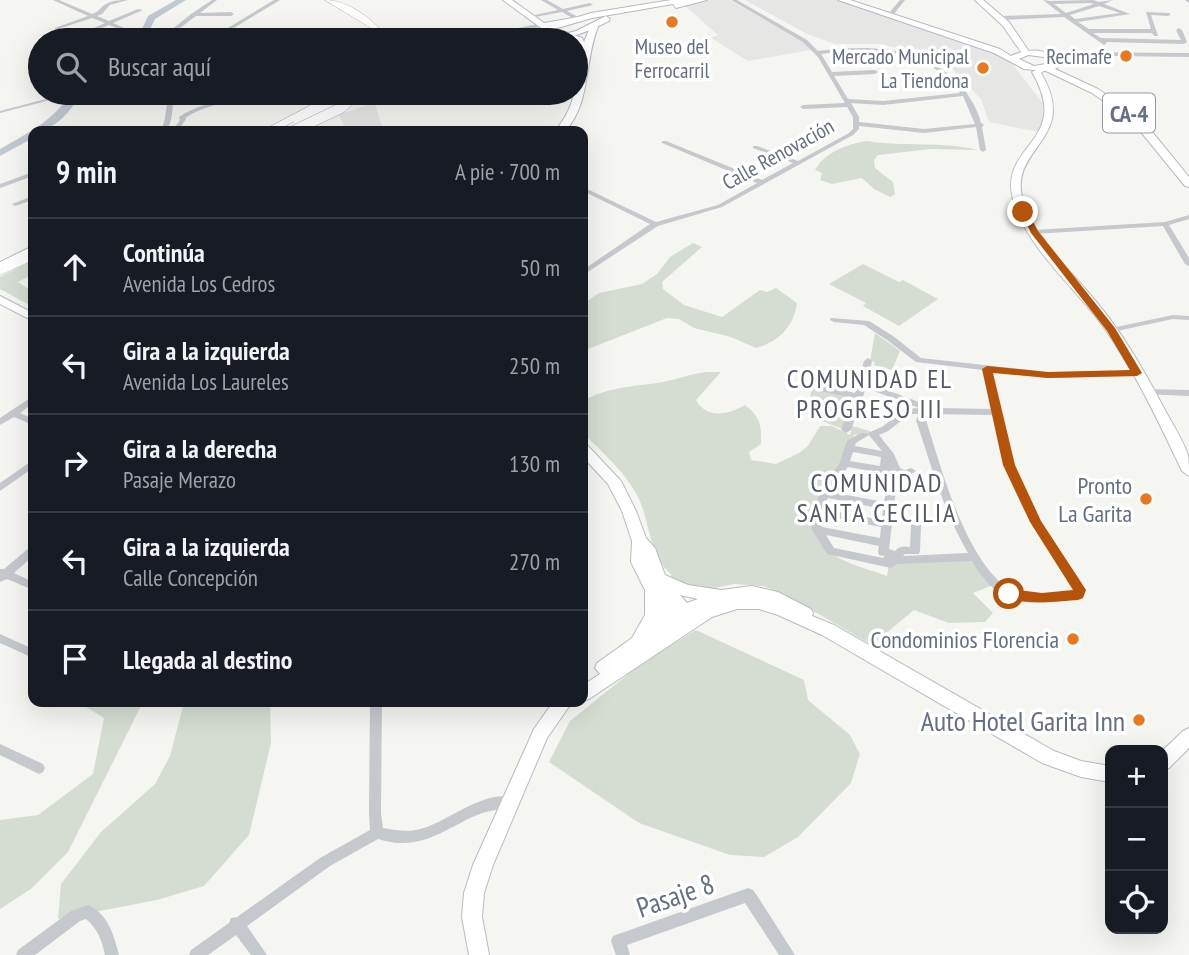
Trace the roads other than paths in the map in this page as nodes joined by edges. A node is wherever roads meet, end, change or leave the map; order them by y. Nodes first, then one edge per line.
1 (55, 0) edge
2 (126, 0) edge
3 (215, 0) edge
4 (278, 0) edge
5 (330, 0) edge
6 (335, 0) edge
7 (507, 0) edge
8 (543, 0) edge
9 (582, 0) edge
10 (685, 0) edge
11 (694, 0) edge
12 (703, 0) edge
13 (733, 0) edge
14 (842, 0) edge
15 (853, 0) edge
16 (903, 0) edge
17 (979, 0) edge
18 (1111, 0) edge
19 (1048, 2) edge
20 (1099, 4) junction
21 (590, 5) junction
22 (139, 10) dead end
23 (561, 11) junction
24 (633, 12) junction
25 (891, 13) junction
26 (231, 14) dead end
27 (1168, 14) dead end
28 (193, 15) junction
29 (604, 15) junction
30 (1066, 15) junction
31 (93, 16) junction
32 (592, 16) junction
33 (532, 17) junction
34 (576, 18) junction
35 (1000, 18) junction
36 (1074, 21) junction
37 (111, 24) junction
38 (594, 27) junction
39 (60, 28) edge
40 (100, 28) edge
41 (120, 28) edge
42 (177, 28) edge
43 (231, 28) edge
44 (375, 28) edge
45 (381, 28) edge
46 (547, 28) edge
47 (551, 28) edge
48 (551, 28) edge
49 (552, 28) edge
50 (588, 29) edge
51 (588, 30) edge
52 (1179, 30) dead end
53 (1087, 31) junction
54 (1154, 31) junction
55 (588, 40) edge
56 (1101, 40) junction
57 (1159, 41) junction
58 (1116, 52) junction
59 (817, 53) junction
60 (1025, 53) junction
61 (1167, 54) junction
62 (1189, 55) edge
63 (1016, 63) junction
64 (1053, 63) junction
65 (875, 72) dead end
66 (830, 74) junction
67 (963, 94) junction
68 (1048, 102) junction
69 (849, 103) junction
70 (169, 105) edge
71 (218, 105) edge
72 (319, 105) edge
73 (330, 105) edge
74 (341, 105) edge
75 (345, 105) edge
76 (576, 105) edge
77 (803, 107) dead end
78 (858, 124) junction
79 (981, 125) junction
80 (168, 126) edge
81 (178, 126) edge
82 (278, 126) edge
83 (285, 126) edge
84 (293, 126) edge
85 (303, 126) edge
86 (564, 126) edge
87 (664, 142) dead end
88 (755, 146) dead end
89 (983, 150) dead end
90 (798, 163) junction
91 (1189, 174) edge
92 (28, 176) edge
93 (763, 183) junction
94 (1189, 184) edge
95 (0, 186) edge
96 (588, 191) edge
97 (28, 200) edge
98 (15, 204) dead end
99 (1189, 217) edge
100 (654, 224) junction
101 (1165, 224) junction
102 (1034, 232) junction
103 (28, 249) edge
104 (28, 256) edge
105 (1189, 264) edge
106 (1, 269) edge
107 (588, 270) edge
108 (0, 299) edge
109 (28, 315) edge
110 (1189, 318) edge
111 (834, 320) dead end
112 (1112, 330) junction
113 (868, 361) dead end
114 (987, 369) junction
115 (1137, 373) junction
116 (863, 384) junction
117 (810, 386) dead end
118 (1146, 392) junction
119 (1189, 393) edge
120 (859, 396) junction
121 (28, 402) edge
122 (928, 411) junction
123 (995, 412) junction
124 (13, 413) junction
125 (28, 420) edge
126 (0, 422) edge
127 (846, 430) dead end
128 (868, 434) junction
129 (850, 448) junction
130 (588, 454) edge
131 (1186, 458) edge
132 (844, 463) junction
133 (28, 467) edge
134 (889, 471) junction
135 (912, 471) dead end
136 (1189, 471) edge
137 (835, 478) junction
138 (0, 488) edge
139 (890, 489) junction
140 (825, 494) junction
141 (888, 506) junction
142 (817, 511) junction
143 (886, 524) junction
144 (916, 525) dead end
145 (817, 530) junction
146 (884, 543) junction
147 (28, 555) edge
148 (974, 557) junction
149 (891, 562) junction
150 (2, 574) edge
151 (654, 582) junction
152 (28, 584) edge
153 (722, 594) junction
154 (685, 619) junction
155 (828, 630) junction
156 (0, 638) edge
157 (28, 652) edge
158 (622, 655) junction
159 (588, 679) edge
160 (588, 690) edge
161 (376, 707) edge
162 (559, 707) edge
163 (571, 707) edge
164 (1189, 736) edge
165 (0, 749) edge
166 (1168, 757) edge
167 (531, 760) junction
168 (39, 768) dead end
169 (1105, 773) edge
170 (510, 802) junction
171 (377, 833) junction
172 (236, 923) junction
173 (620, 948) edge
174 (23, 955) edge
175 (112, 955) edge
176 (195, 955) edge
177 (260, 955) edge
178 (479, 955) edge
179 (788, 955) edge

1 - 31 street
2 - 31 street
3 - 28 street
4 - 43 street
5 - 44 highway
6 - 45 highway
7 - 33 street
8 - 23 street
9 - 21 street
10 - 29 main road
11 - 24 main road
12 - 38 main road
13 - 59 street, Calle Renovación
14 - 63 main road, CA-4
15 - 25 main road, CA-4
16 - 25 street
17 - 35 street
18 - 20 street
19 - 20 street
19 - 30 street
20 - 30 street
20 - 36 street
21 - 23 street
21 - 29 street
22 - 37 street
23 - 33 street
23 - 34 street
24 - 49 main road
24 - 50 main road
25 - 60 main road, CA-4
26 - 28 street
27 - 54 street
28 - 42 street
29 - 32 main road
30 - 35 street
30 - 36 street
31 - 37 street
31 - 39 street
32 - 34 street
32 - 48 main road
33 - 46 street
34 - 47 street
35 - 60 street
36 - 53 street
37 - 40 street
37 - 41 street
38 - 51 main road
38 - 55 street
52 - 57 street
53 - 54 street
53 - 56 street
54 - 57 street
56 - 57 street
56 - 58 street
57 - 61 street
58 - 61 street
58 - 64 street
59 - 66 street, Calle Renovación
59 - 67 street
60 - 63 main road
60 - 64 main road, CA-4
61 - 62 street
63 - 64 main road, CA-4
63 - 68 street
64 - 68 street
64 - 91 main road, CA-4
64 - 94 main road, CA-4
65 - 66 street
66 - 69 street, Calle Renovación
67 - 69 street
67 - 79 street
68 - 102 street
69 - 77 street
69 - 78 street, Calle Renovación
70 - 80 street
71 - 81 street
72 - 82 highway
73 - 83 main road
74 - 84 main road
75 - 85 highway, bridge
76 - 86 street
78 - 79 street
78 - 90 street, Calle Renovación
79 - 89 street
87 - 93 street
88 - 90 street
90 - 93 street, Calle Renovación
92 - 95 street
93 - 100 street, Calle Renovación
96 - 100 street
97 - 98 street
99 - 101 street
100 - 107 street
101 - 102 street
101 - 105 street
102 - 112 street
103 - 106 highway
104 - 106 highway
108 - 109 street
110 - 112 street
111 - 114 street
112 - 115 street
113 - 116 street
114 - 115 street
114 - 123 street
115 - 118 street
116 - 120 street
116 - 122 street
117 - 120 street
118 - 119 street
118 - 131 street
120 - 127 street
121 - 124 street
122 - 123 street
122 - 128 street
122 - 148 street
123 - 148 street
124 - 125 street
124 - 126 street
128 - 129 street
128 - 135 street
129 - 132 street
129 - 134 street
130 - 151 street
131 - 136 street
132 - 134 street
132 - 137 street
133 - 138 street
134 - 139 street
137 - 139 street
137 - 140 street
139 - 141 street
140 - 141 street
140 - 142 street
141 - 143 street
142 - 143 street
142 - 145 street
143 - 146 street
144 - 149 street
145 - 146 street
145 - 149 street
146 - 149 street
147 - 150 street
148 - 149 street
150 - 152 street
151 - 153 street
151 - 154 street
151 - 158 street
153 - 154 street
153 - 155 street
154 - 155 street
154 - 158 street
154 - 160 street
155 - 169 street
156 - 157 street
158 - 159 street
161 - 171 street
162 - 167 street
163 - 167 street
164 - 166 street
165 - 168 street
167 - 170 street
170 - 171 street
170 - 178 street
171 - 172 street
172 - 176 street
172 - 177 street
173 - 179 street, Pasaje 8
174 - 175 street

